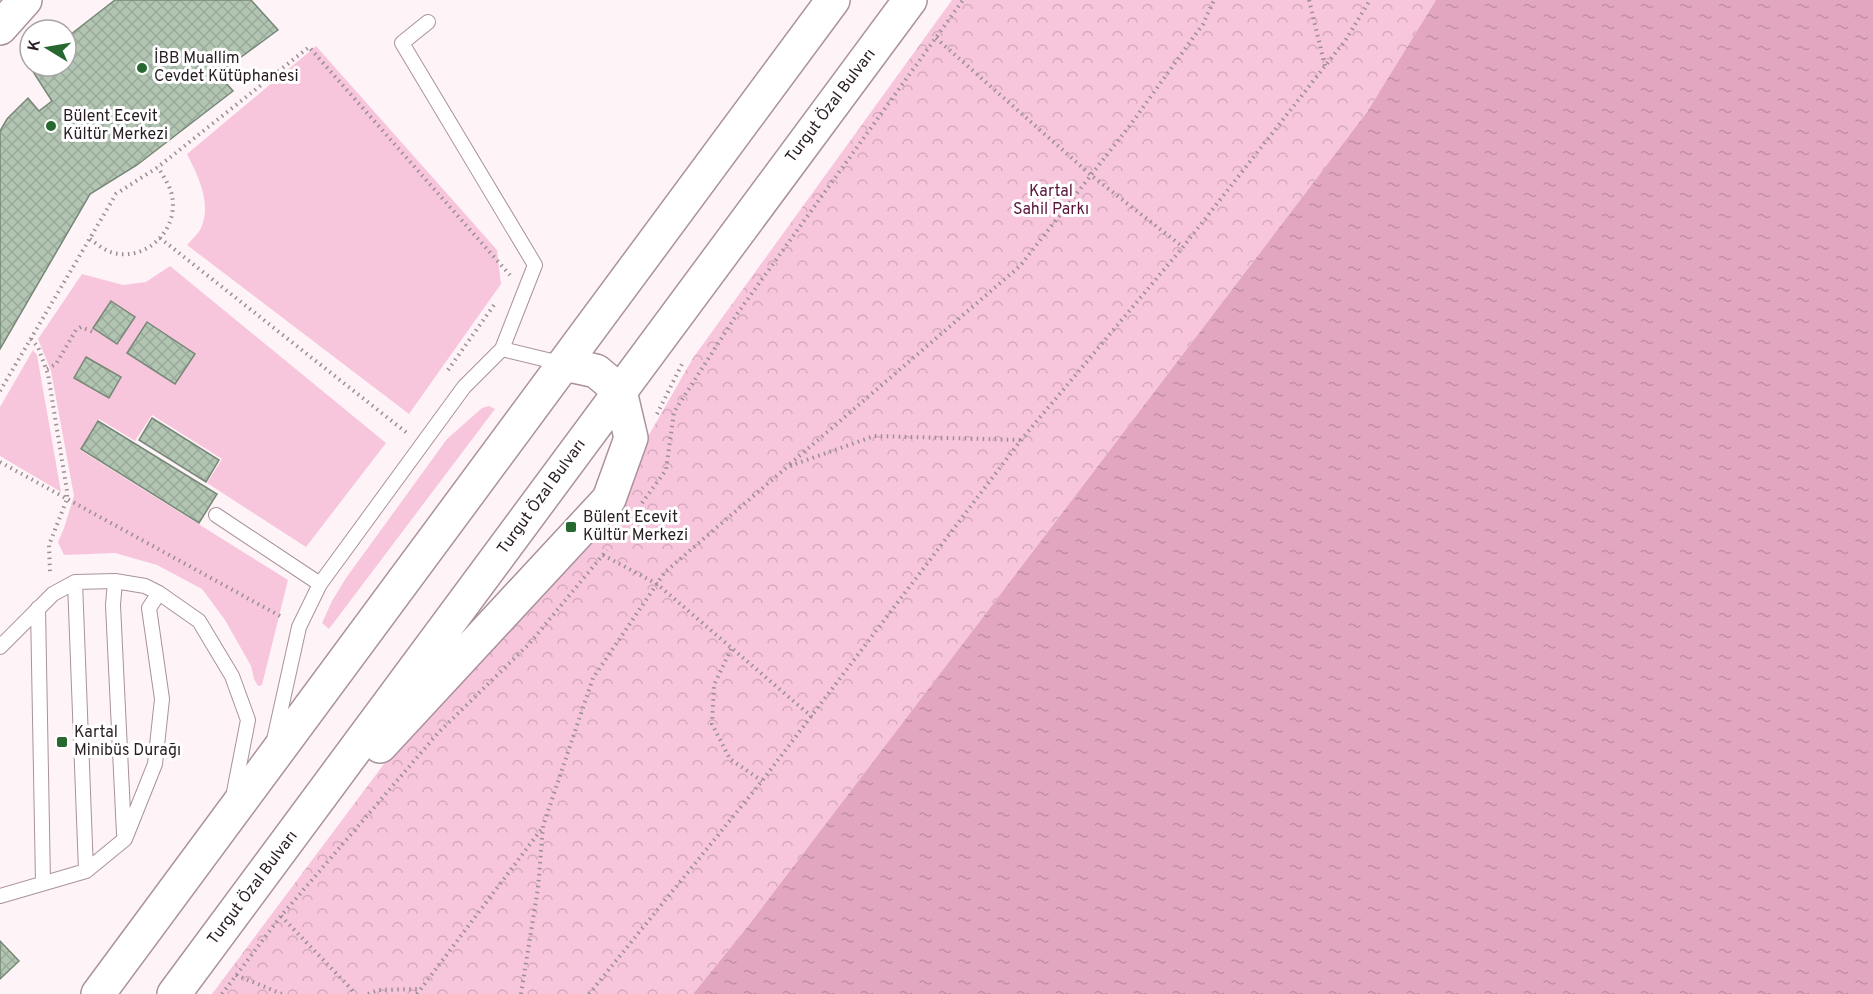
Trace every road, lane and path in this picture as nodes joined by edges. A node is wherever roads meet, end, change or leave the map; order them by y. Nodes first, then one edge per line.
1 (25, 0) edge
2 (833, 0) edge
3 (910, 0) edge
4 (1214, 0) edge
5 (1309, 0) edge
6 (1370, 0) edge
7 (428, 22) dead end
8 (0, 28) edge
9 (936, 38) dead end
10 (1325, 66) junction
11 (158, 167) junction
12 (1092, 176) junction
13 (160, 238) junction
14 (90, 239) junction
15 (1183, 246) junction
16 (513, 279) dead end
17 (500, 298) dead end
18 (93, 332) dead end
19 (31, 339) junction
20 (502, 349) junction
21 (564, 364) junction
22 (46, 369) junction
23 (445, 374) dead end
24 (0, 391) edge
25 (621, 391) junction
26 (411, 422) dead end
27 (405, 431) junction
28 (1021, 440) junction
29 (421, 445) junction
30 (0, 462) edge
31 (787, 467) junction
32 (67, 499) junction
33 (216, 516) dead end
34 (603, 555) dead end
35 (304, 574) junction
36 (115, 581) junction
37 (75, 582) junction
38 (320, 584) junction
39 (657, 584) junction
40 (159, 593) junction
41 (53, 594) junction
42 (38, 608) junction
43 (0, 647) edge
44 (731, 649) junction
45 (812, 717) junction
46 (268, 764) junction
47 (762, 781) junction
48 (229, 817) junction
49 (543, 826) junction
50 (124, 839) junction
51 (86, 871) junction
52 (265, 871) junction
53 (43, 884) junction
54 (0, 896) edge
55 (281, 916) dead end
56 (420, 989) junction
57 (98, 994) edge
58 (174, 994) edge
59 (222, 994) edge
60 (282, 994) edge
61 (356, 994) edge
62 (368, 994) edge
63 (417, 994) edge
64 (521, 994) edge
65 (589, 994) edge

1 - 8 main road
2 - 21 main road
3 - 25 main road, Turgut Özal Bulvarı
4 - 12 path
5 - 10 path
6 - 10 path
7 - 20 lane
9 - 12 path
10 - 15 path
11 - 13 path
11 - 14 path
11 - 16 path
12 - 15 path
12 - 31 path
13 - 14 path
13 - 27 path
14 - 19 path
15 - 28 path
17 - 23 path
18 - 22 path
19 - 22 path
19 - 24 path
20 - 21 lane
20 - 29 lane
21 - 25 main road
21 - 46 main road
22 - 32 path
25 - 52 main road, Turgut Özal Bulvarı
25 - 52 main road
26 - 27 path
27 - 29 path
28 - 31 path
28 - 45 path
29 - 38 lane
30 - 32 path
31 - 39 path
32 - 35 path
32 - 41 path
33 - 35 lane
34 - 39 path
35 - 38 lane
36 - 37 lane
36 - 40 lane
36 - 50 lane
37 - 41 lane
37 - 51 lane
38 - 46 lane
39 - 44 path
39 - 49 path
40 - 48 lane
40 - 50 lane
41 - 42 lane
42 - 43 lane
42 - 53 lane
44 - 45 path
44 - 47 path
45 - 47 path
46 - 48 main road
47 - 65 path
48 - 57 main road
49 - 56 path
49 - 64 path
50 - 51 lane
51 - 53 lane
52 - 58 main road, Turgut Özal Bulvarı
53 - 54 lane
55 - 61 path
56 - 62 path
56 - 63 path
59 - 60 path

